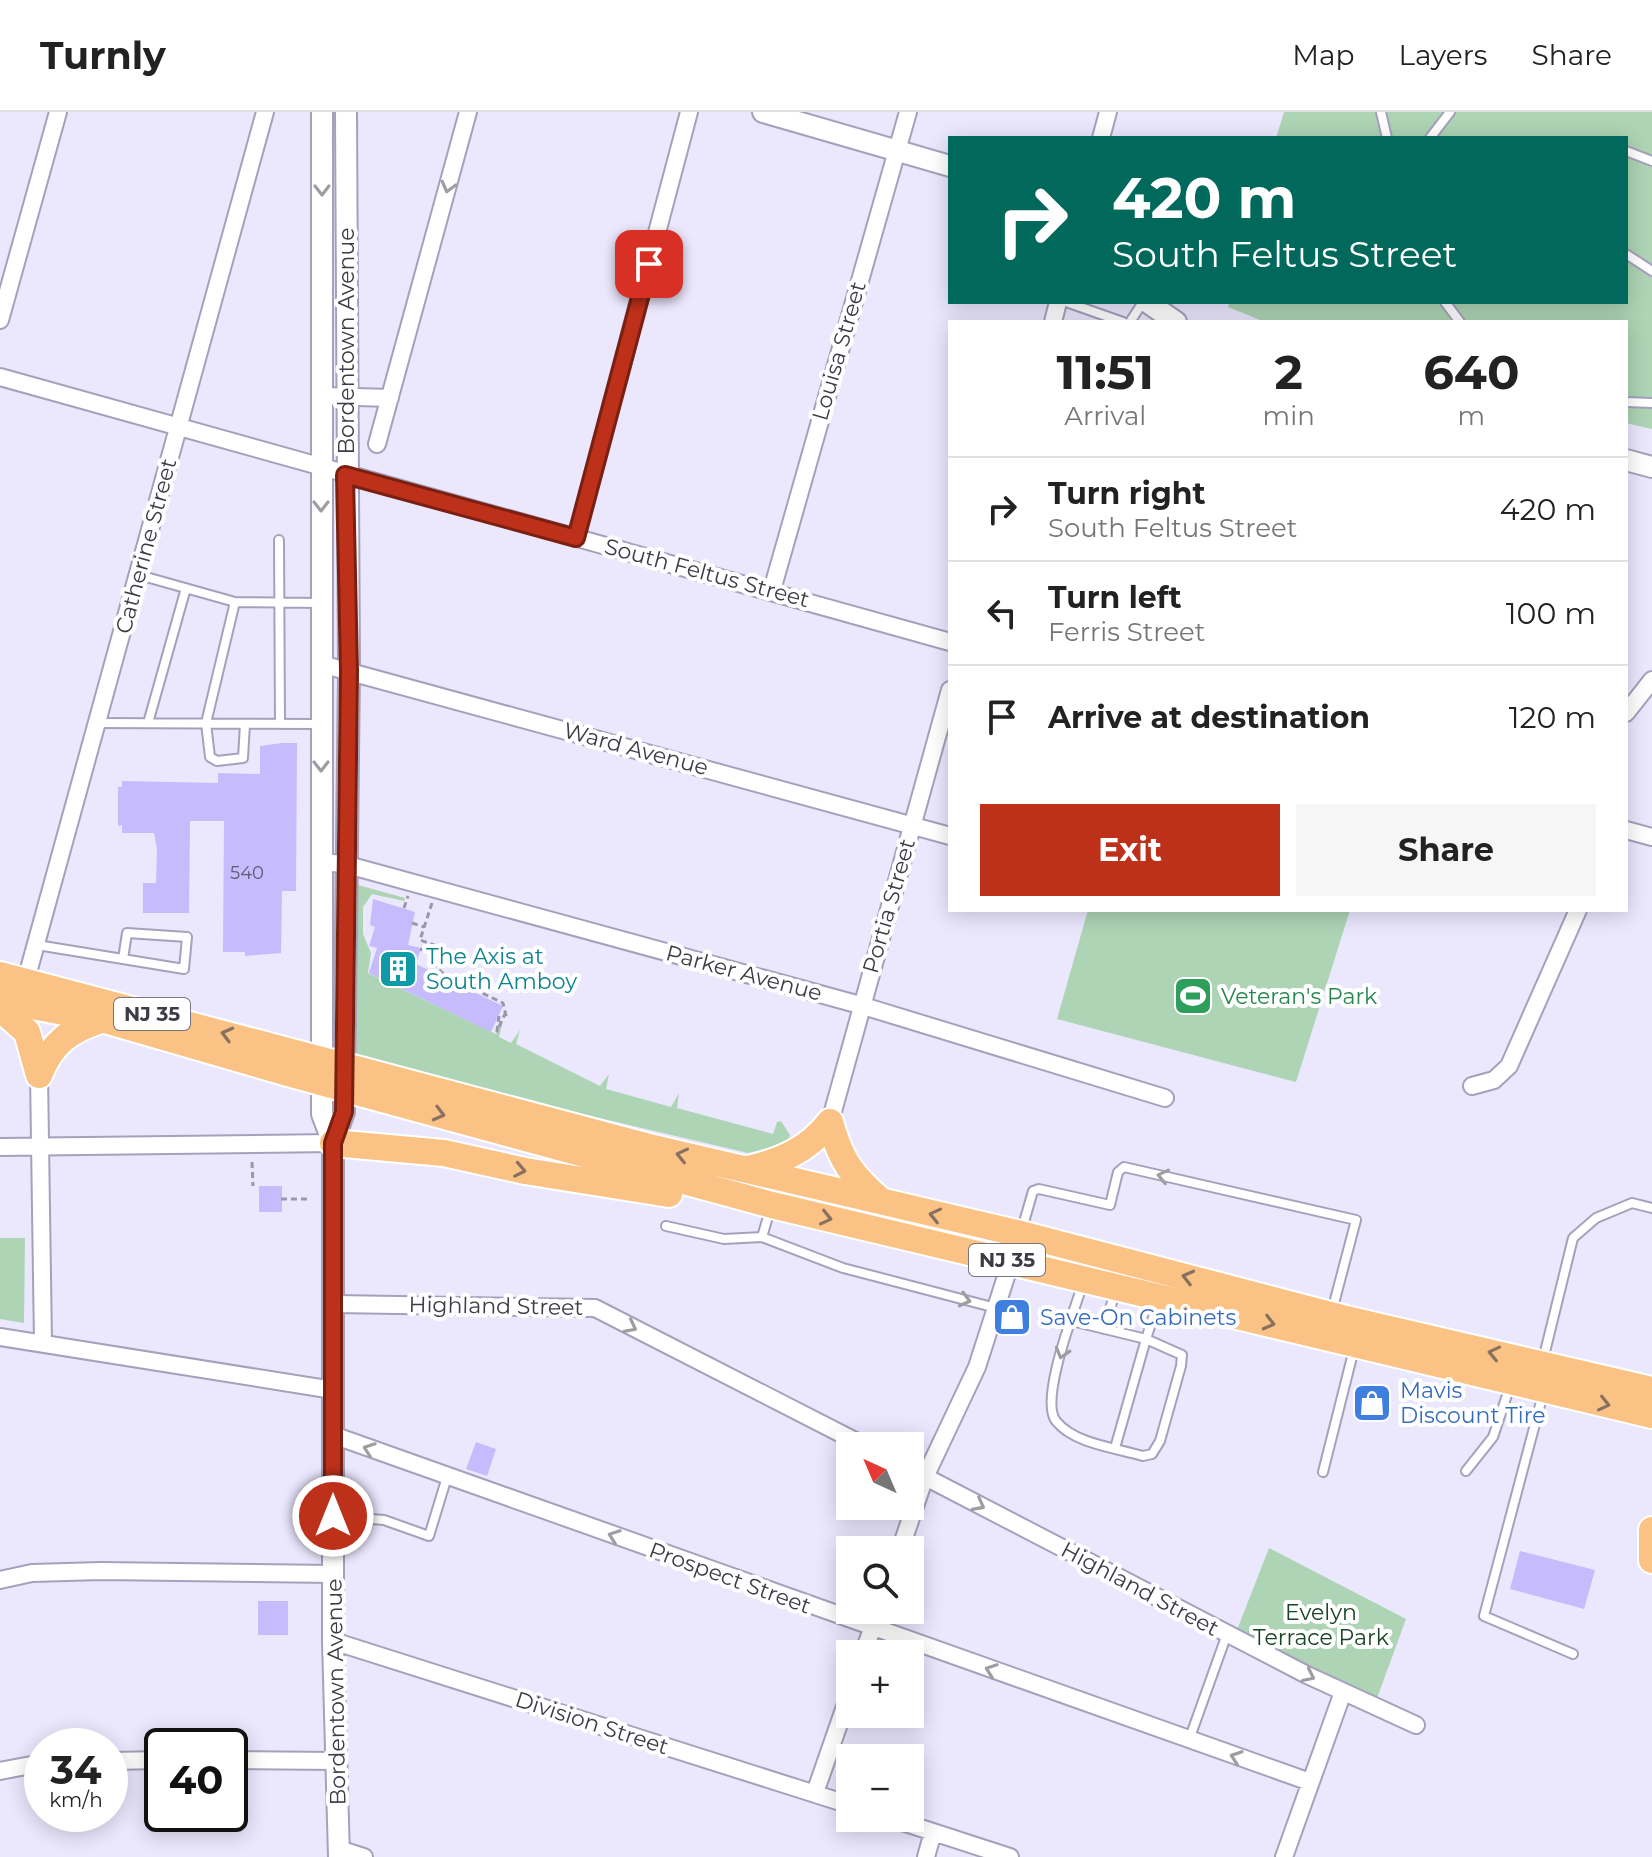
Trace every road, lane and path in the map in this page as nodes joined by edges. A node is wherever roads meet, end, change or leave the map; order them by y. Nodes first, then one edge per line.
1 (58, 112) edge
2 (265, 112) edge
3 (322, 112) edge
4 (346, 112) edge
5 (468, 112) edge
6 (689, 112) edge
7 (763, 112) edge
8 (908, 112) edge
9 (1108, 112) edge
10 (1381, 112) edge
11 (1450, 112) edge
12 (1102, 136) edge
13 (1387, 136) edge
14 (1432, 136) edge
15 (896, 149) junction
16 (1628, 152) edge
17 (1652, 161) edge
18 (948, 165) edge
19 (1628, 255) edge
20 (1652, 271) edge
21 (1072, 304) edge
22 (1148, 304) edge
23 (0, 320) edge
24 (1117, 320) edge
25 (1173, 320) edge
26 (0, 377) edge
27 (323, 396) junction
28 (346, 397) junction
29 (390, 398) junction
30 (1628, 402) edge
31 (1649, 403) edge
32 (179, 428) junction
33 (377, 444) dead end
34 (1628, 461) edge
35 (1652, 467) edge
36 (320, 469) junction
37 (345, 475) junction
38 (576, 538) junction
39 (279, 540) dead end
40 (139, 575) junction
41 (186, 588) junction
42 (772, 590) junction
43 (235, 602) junction
44 (277, 603) junction
45 (321, 603) junction
46 (948, 641) edge
47 (321, 664) junction
48 (349, 671) junction
49 (1652, 680) edge
50 (948, 697) edge
51 (1628, 710) edge
52 (98, 723) junction
53 (148, 723) junction
54 (206, 723) junction
55 (245, 724) junction
56 (280, 724) junction
57 (321, 724) junction
58 (912, 825) junction
59 (1628, 831) edge
60 (948, 835) edge
61 (1652, 837) edge
62 (320, 862) junction
63 (344, 864) junction
64 (408, 896) dead end
65 (432, 903) dead end
66 (404, 908) dead end
67 (1577, 912) edge
68 (412, 923) dead end
69 (424, 927) junction
70 (37, 945) junction
71 (420, 949) dead end
72 (434, 954) junction
73 (123, 959) junction
74 (13, 977) edge
75 (321, 986) junction
76 (343, 992) junction
77 (0, 1000) edge
78 (506, 1005) junction
79 (860, 1005) junction
80 (0, 1008) edge
81 (507, 1011) junction
82 (102, 1019) junction
83 (507, 1020) dead end
84 (296, 1064) junction
85 (39, 1075) junction
86 (364, 1083) junction
87 (1472, 1086) dead end
88 (1165, 1098) dead end
89 (830, 1122) junction
90 (333, 1143) junction
91 (0, 1147) edge
92 (40, 1147) junction
93 (252, 1162) dead end
94 (744, 1170) junction
95 (253, 1186) dead end
96 (281, 1199) dead end
97 (310, 1199) dead end
98 (882, 1203) junction
99 (772, 1205) junction
100 (1652, 1208) edge
101 (666, 1226) dead end
102 (1021, 1234) junction
103 (762, 1237) junction
104 (1011, 1261) junction
105 (1085, 1278) junction
106 (1117, 1286) junction
107 (1160, 1297) junction
108 (334, 1304) junction
109 (996, 1308) junction
110 (1331, 1313) junction
111 (1072, 1321) junction
112 (1104, 1329) junction
113 (0, 1337) edge
114 (1146, 1339) junction
115 (43, 1343) junction
116 (1356, 1344) junction
117 (1543, 1377) junction
118 (1512, 1382) junction
119 (333, 1390) junction
120 (1652, 1390) edge
121 (1652, 1415) edge
122 (838, 1432) edge
123 (333, 1435) junction
124 (1115, 1448) junction
125 (924, 1462) edge
126 (1466, 1471) dead end
127 (1323, 1472) dead end
128 (924, 1476) edge
129 (447, 1477) junction
130 (333, 1516) junction
131 (1652, 1530) edge
132 (1652, 1560) edge
133 (333, 1574) junction
134 (0, 1580) edge
135 (874, 1624) edge
136 (873, 1628) junction
137 (1227, 1634) junction
138 (868, 1640) edge
139 (333, 1641) junction
140 (1573, 1654) dead end
141 (1343, 1692) junction
142 (1416, 1725) dead end
143 (838, 1728) edge
144 (1189, 1740) junction
145 (248, 1760) edge
146 (337, 1761) junction
147 (24, 1766) edge
148 (0, 1771) edge
149 (1310, 1782) junction
150 (815, 1793) junction
151 (836, 1800) edge
152 (924, 1829) edge
153 (933, 1832) junction
154 (339, 1853) edge
155 (364, 1857) edge
156 (926, 1857) edge
157 (1010, 1857) edge
158 (1284, 1857) edge

1 - 23 street
2 - 32 street, Catherine Street
3 -> 27 street, Bordentown Avenue
4 - 28 street, Bordentown Avenue
5 -> 29 street
6 - 38 street
7 - 15 street
8 - 15 street, Louisa Street
9 - 12 street
10 - 13 lane
11 - 14 lane
15 - 18 street
15 - 42 street, Louisa Street
16 - 17 lane
19 - 20 lane
21 - 24 lane
22 - 25 street
26 - 32 street, South Feltus Street
27 - 28 street
27 - 36 street, Bordentown Avenue
28 - 29 street
28 - 37 street, Bordentown Avenue
29 - 33 street
30 - 31 lane
32 - 36 street, South Feltus Street
32 - 40 street, Catherine Street
34 - 35 street
36 - 37 street, South Feltus Street
36 -> 45 street, Bordentown Avenue
37 - 38 street, South Feltus Street
37 - 48 street, Bordentown Avenue
38 - 42 street, South Feltus Street
39 - 44 lane
40 - 41 lane
40 - 52 street, Catherine Street
41 - 43 lane
41 - 53 lane
42 - 46 street, South Feltus Street
43 - 44 lane
43 - 54 lane
44 - 45 lane
44 - 56 lane
45 - 47 street, Bordentown Avenue
47 - 48 street, Ward Avenue
47 - 57 street, Bordentown Avenue
48 - 58 street, Ward Avenue
48 - 63 street, Bordentown Avenue
49 - 51 street
50 - 58 street, Portia Street
52 - 53 lane
52 - 70 street, Catherine Street
53 - 54 lane
54 - 55 lane
54 - 55 lane
55 - 56 lane
56 - 57 lane
57 -> 62 street, Bordentown Avenue
58 - 60 street, Ward Avenue
58 - 79 street, Portia Street
59 - 61 street
62 - 63 street, Parker Avenue
62 - 75 street, Bordentown Avenue
63 - 76 street, Bordentown Avenue
63 - 79 street, Parker Avenue
64 - 66 path
65 - 69 path
67 - 87 street
68 - 69 path
69 - 72 path
70 - 73 lane
70 - 74 street, Catherine Street
71 - 72 path
72 - 78 path
73 - 73 lane
84 -> 74 highway, NJ 35
75 - 76 street
75 - 90 street, Bordentown Avenue
76 - 90 street, Bordentown Avenue
77 - 82 highway, NJ 35
78 - 81 path
78 - 81 path
79 - 88 street, Parker Avenue
79 - 89 street, Portia Street
80 - 85 highway
81 - 83 path
82 - 84 highway, NJ 35
82 - 85 highway
84 - 86 highway, NJ 35, bridge
85 - 92 street
94 -> 86 highway, NJ 35
86 -> 99 highway, NJ 35
89 - 94 highway
89 - 98 highway
90 - 92 street
90 -> 99 highway
90 - 108 street, Bordentown Avenue
91 - 92 street
92 - 115 street
93 - 95 path
94 - 98 highway, NJ 35
96 - 97 path
102 -> 98 highway, NJ 35
99 - 103 lane
99 -> 104 highway, NJ 35
100 - 117 lane
101 - 103 lane
110 -> 102 highway, NJ 35
110 -> 102 lane
103 -> 109 lane
104 - 105 highway, NJ 35
104 - 109 street
105 - 106 highway, NJ 35
105 - 111 lane
106 - 107 highway, NJ 35
106 - 112 lane
107 - 114 lane
107 -> 116 highway, NJ 35
108 - 119 street, Bordentown Avenue
108 -> 122 street, Highland Street
109 - 125 street
117 -> 110 highway, NJ 35
111 - 112 lane
111 -> 124 lane
112 - 114 lane
113 - 115 street
114 - 124 lane
114 - 124 lane
115 - 119 street
116 - 118 highway, NJ 35
116 - 127 lane
117 - 118 highway, NJ 35
117 - 120 highway, NJ 35
117 -> 121 highway, NJ 35
117 - 140 lane
118 - 126 lane
119 - 123 street, Bordentown Avenue
129 -> 123 street, Prospect Street
123 - 130 street, Bordentown Avenue
128 -> 137 street, Highland Street
129 - 130 lane
136 -> 129 street, Prospect Street
130 - 133 street, Bordentown Avenue
131 - 132 highway
133 - 134 street
133 - 139 street, Bordentown Avenue
135 - 136 street
136 - 138 street
144 -> 136 street, Prospect Street
137 -> 141 street, Highland Street
137 - 144 lane
139 - 146 street, Bordentown Avenue
139 - 150 street, Division Street
141 - 142 street, Highland Street
141 - 149 street
143 - 150 street
149 -> 144 street, Prospect Street
145 - 146 street
146 - 154 street, Bordentown Avenue
147 - 148 street
149 - 158 street
150 - 151 street, Division Street
152 - 153 street
153 - 156 street
153 - 157 street
154 - 155 street

